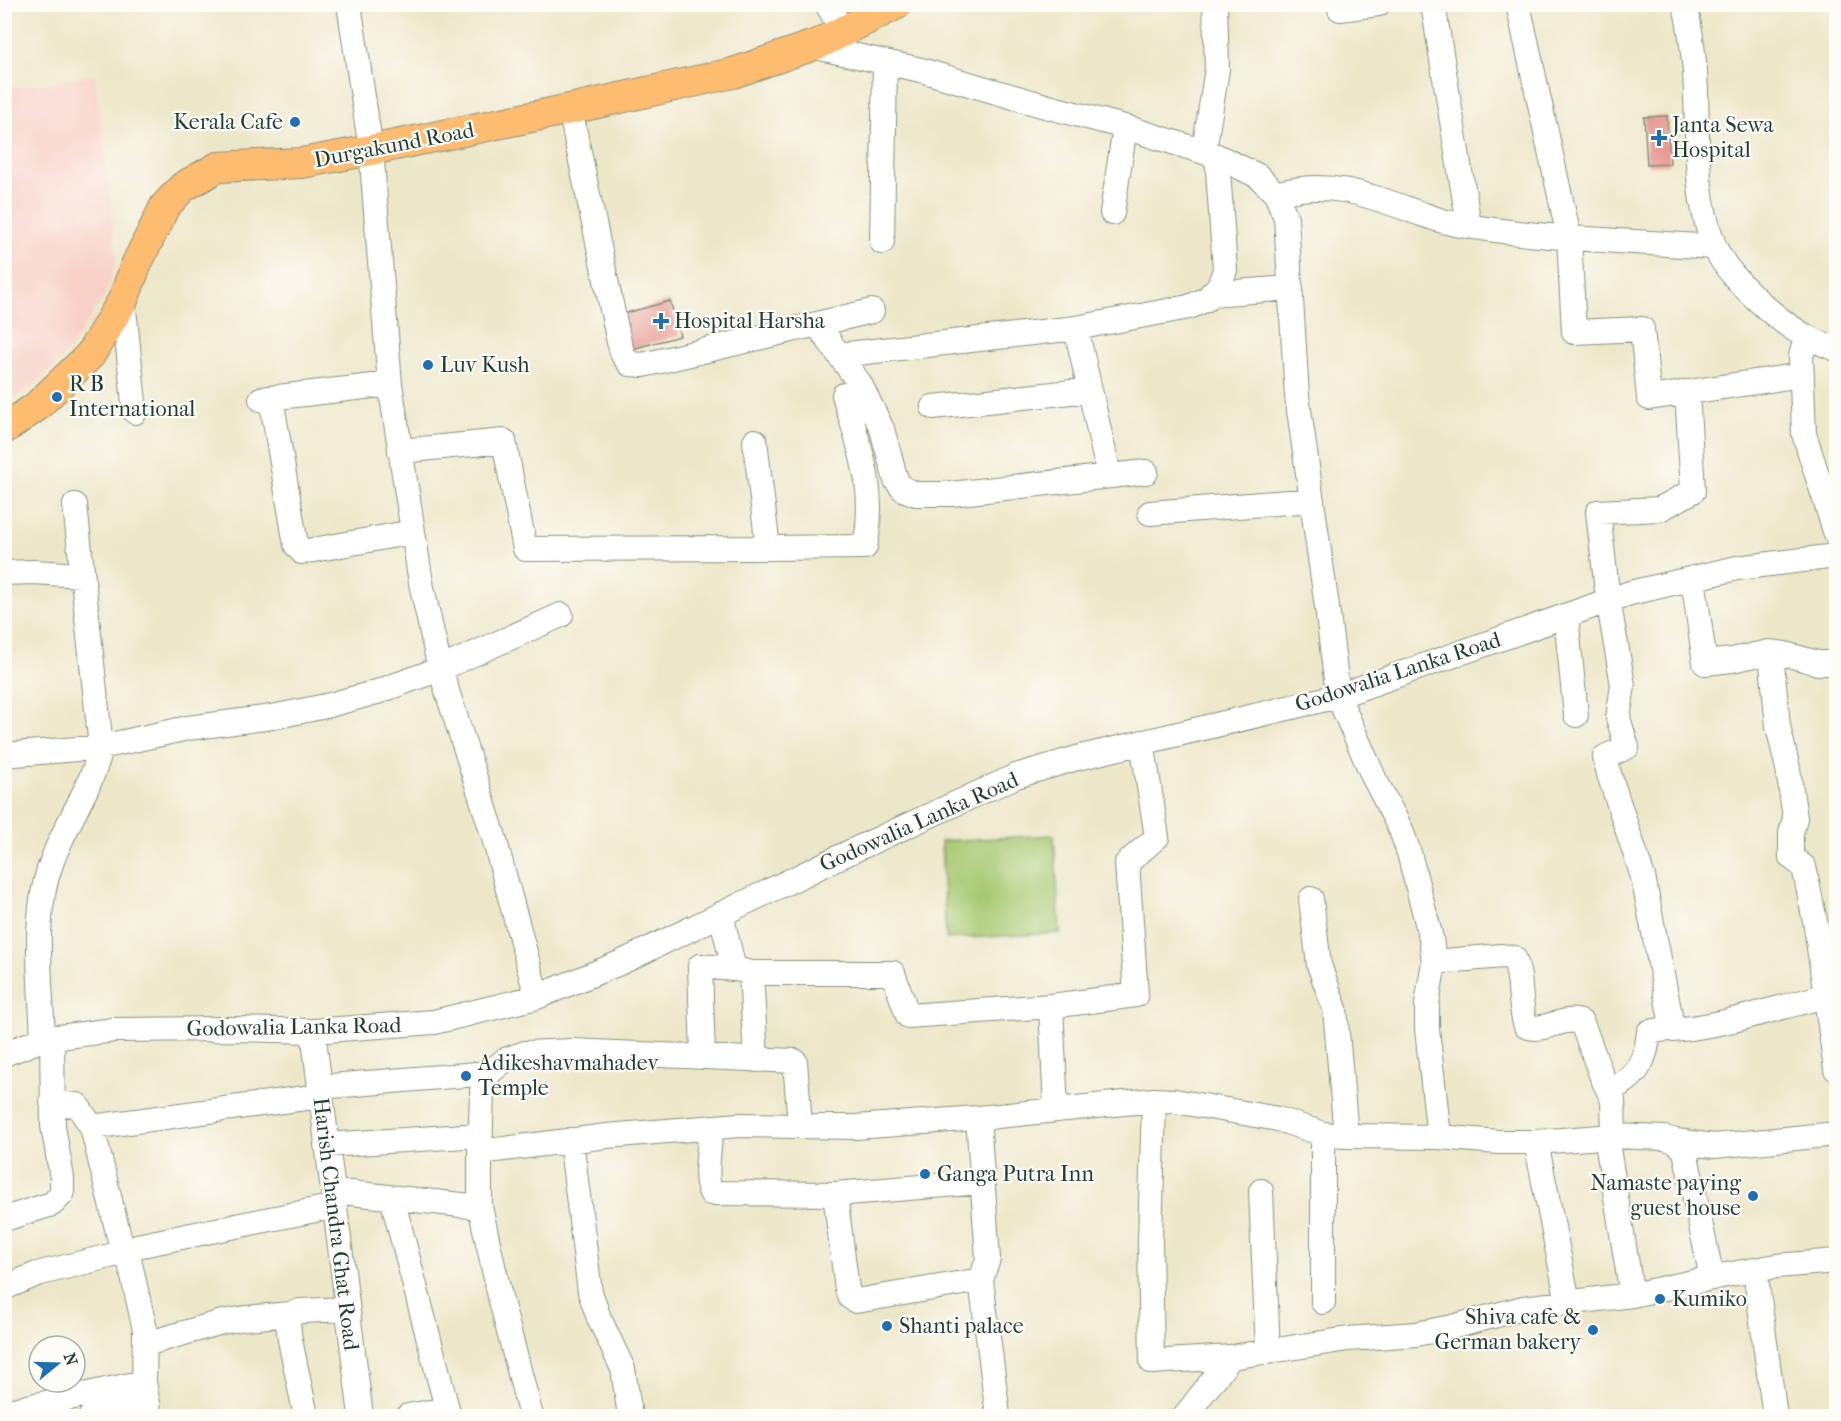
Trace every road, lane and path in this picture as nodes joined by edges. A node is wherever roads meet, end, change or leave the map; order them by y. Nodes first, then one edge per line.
1 (827, 4) edge
2 (897, 4) edge
3 (1215, 4) edge
4 (1378, 4) edge
5 (1433, 4) edge
6 (1518, 4) edge
7 (1685, 4) edge
8 (353, 5) edge
9 (1340, 9) dead end
10 (843, 32) junction
11 (810, 46) junction
12 (885, 62) junction
13 (570, 110) junction
14 (1125, 127) junction
15 (371, 150) junction
16 (1210, 154) junction
17 (1276, 194) junction
18 (1112, 213) dead end
19 (1469, 226) junction
20 (1569, 237) junction
21 (882, 242) dead end
22 (1714, 247) junction
23 (1291, 288) junction
24 (1211, 294) junction
25 (123, 300) junction
26 (872, 311) dead end
27 (817, 324) junction
28 (1076, 328) junction
29 (1806, 337) junction
30 (1836, 350) edge
31 (839, 355) junction
32 (1802, 375) junction
33 (390, 384) junction
34 (1090, 390) junction
35 (1687, 393) junction
36 (844, 395) dead end
37 (933, 407) dead end
38 (135, 412) dead end
39 (4, 429) edge
40 (755, 441) dead end
41 (400, 451) junction
42 (1146, 472) dead end
43 (1109, 475) junction
44 (1312, 500) junction
45 (75, 506) dead end
46 (1150, 513) dead end
47 (413, 532) junction
48 (1836, 534) edge
49 (768, 548) junction
50 (1836, 556) edge
51 (4, 573) edge
52 (82, 575) junction
53 (1693, 578) junction
54 (1608, 599) junction
55 (561, 615) dead end
56 (1566, 616) junction
57 (1769, 652) junction
58 (1836, 663) edge
59 (440, 669) junction
60 (1338, 696) junction
61 (1576, 715) dead end
62 (1142, 742) junction
63 (101, 747) junction
64 (4, 755) edge
65 (1311, 899) dead end
66 (721, 914) junction
67 (1434, 962) junction
68 (743, 971) junction
69 (1831, 993) edge
70 (537, 997) junction
71 (1051, 1006) junction
72 (1672, 1028) junction
73 (313, 1031) junction
74 (47, 1038) junction
75 (4, 1054) edge
76 (703, 1057) junction
77 (756, 1059) junction
78 (1836, 1069) edge
79 (489, 1073) junction
80 (1609, 1089) junction
81 (320, 1092) junction
82 (1154, 1100) junction
83 (52, 1103) junction
84 (1056, 1110) junction
85 (978, 1118) junction
86 (800, 1125) junction
87 (92, 1127) junction
88 (711, 1127) junction
89 (1836, 1134) edge
90 (1335, 1135) junction
91 (1610, 1136) junction
92 (1439, 1137) junction
93 (572, 1140) junction
94 (1676, 1141) junction
95 (1536, 1142) junction
96 (480, 1143) junction
97 (326, 1145) junction
98 (982, 1182) junction
99 (1261, 1191) dead end
100 (835, 1194) junction
101 (334, 1198) junction
102 (392, 1198) junction
103 (480, 1207) junction
104 (4, 1219) edge
105 (126, 1252) junction
106 (1836, 1261) edge
107 (1755, 1270) junction
108 (1712, 1278) junction
109 (981, 1280) junction
110 (4, 1288) edge
111 (1632, 1295) junction
112 (1323, 1302) dead end
113 (1568, 1302) junction
114 (347, 1309) junction
115 (291, 1314) junction
116 (146, 1344) junction
117 (1268, 1352) junction
118 (1232, 1357) junction
119 (148, 1400) edge
120 (4, 1412) edge
121 (448, 1413) edge
122 (91, 1416) edge
123 (306, 1416) edge
124 (361, 1416) edge
125 (408, 1416) edge
126 (531, 1416) edge
127 (630, 1416) edge
128 (998, 1416) edge
129 (1185, 1416) edge
130 (1775, 1416) edge

1 - 10 street
2 - 10 main road, Durgakund Road
3 - 16 street
4 - 9 street
5 - 19 street
6 - 20 street
7 - 22 street
8 - 15 street
10 - 11 main road, Durgakund Road
11 - 12 street
11 - 13 main road, Durgakund Road
12 - 14 street
12 - 21 street
13 - 15 main road, Durgakund Road
13 - 27 street
14 - 16 street
14 - 18 street
15 - 25 main road, Durgakund Road
15 - 33 street
16 - 17 street
16 - 24 street
17 - 19 street
17 - 23 street
19 - 20 street
20 - 22 street
20 - 35 street
22 - 29 street
23 - 24 street
23 - 44 street
24 - 28 street
25 - 38 street
25 - 39 main road, Durgakund Road
26 - 27 street
27 - 31 street
28 - 31 street
28 - 34 street
29 - 30 street
29 - 32 street
31 - 43 street
32 - 35 street
32 - 48 street
33 - 41 street
33 - 47 street
34 - 37 street
34 - 43 street
35 - 54 street
36 - 49 street
40 - 49 street
41 - 47 street
41 - 49 street
42 - 43 street
44 - 46 street
44 - 60 street
45 - 52 street
47 - 59 street
50 - 53 street, Godowalia Lanka Road
51 - 52 street
52 - 63 street
53 - 54 street, Godowalia Lanka Road
53 - 57 street
54 - 56 street, Godowalia Lanka Road
54 - 72 street
55 - 59 street
56 - 60 street, Godowalia Lanka Road
56 - 61 street
57 - 58 street
57 - 69 street
59 - 63 street
59 - 70 street
60 - 62 street, Godowalia Lanka Road
60 - 67 street
62 - 66 street, Godowalia Lanka Road
62 - 71 street
63 - 64 street
63 - 74 street
65 - 90 street
66 - 68 street
66 - 70 street, Godowalia Lanka Road
67 - 80 street
67 - 92 street
68 - 71 street
68 - 76 street
68 - 77 street
69 - 72 street
69 - 78 street
70 - 73 street, Godowalia Lanka Road
71 - 84 street
72 - 80 street
73 - 74 street, Godowalia Lanka Road
73 - 81 street, Harish Chandra Ghat Road
74 - 75 street, Godowalia Lanka Road
74 - 83 street
76 - 77 street
76 - 79 street
77 - 86 street
79 - 81 street
79 - 96 street
80 - 91 street
81 - 87 street
81 - 97 street, Harish Chandra Ghat Road
82 - 84 street
82 - 90 street
82 - 118 street
83 - 87 street
83 - 104 street
84 - 85 street
85 - 86 street
85 - 98 street
86 - 88 street
87 - 105 street
88 - 93 street
88 - 100 street
89 - 94 street
90 - 92 street
90 - 112 street
91 - 94 street
91 - 95 street
91 - 111 street
92 - 95 street
93 - 96 street
93 - 127 street
94 - 108 street
95 - 113 street
96 - 97 street
96 - 103 street
97 - 101 street, Harish Chandra Ghat Road
98 - 100 street
98 - 109 street
99 - 117 street
100 - 109 street
101 - 102 street
101 - 105 street
101 - 114 street, Harish Chandra Ghat Road
102 - 103 street
102 - 121 street
103 - 126 street
105 - 110 street
105 - 116 street
106 - 107 street
107 - 108 street
107 - 130 street
108 - 111 street
109 - 128 street
111 - 113 street
113 - 117 street
114 - 115 street
114 - 124 street, Harish Chandra Ghat Road
115 - 116 street
115 - 123 street
116 - 119 street
117 - 118 street
118 - 129 street
119 - 120 street
119 - 122 street
121 - 125 street

